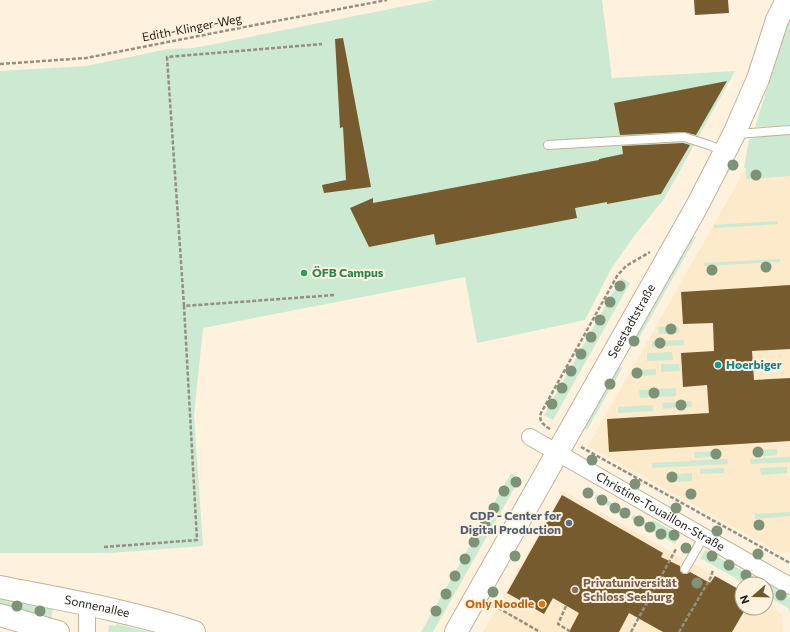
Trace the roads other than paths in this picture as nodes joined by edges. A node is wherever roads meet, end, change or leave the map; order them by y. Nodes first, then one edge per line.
1 (787, 0) edge
2 (790, 130) edge
3 (729, 143) junction
4 (548, 145) dead end
5 (530, 438) dead end
6 (557, 452) junction
7 (704, 536) junction
8 (684, 569) dead end
9 (790, 586) edge
10 (0, 587) edge
11 (87, 604) junction
12 (0, 615) edge
13 (58, 632) edge
14 (87, 632) edge
15 (194, 632) edge
16 (456, 632) edge

1 - 3 street, Seestadtstraße
2 - 3 lane
3 - 4 lane
3 - 6 street, Seestadtstraße
5 - 6 street, Christine-Touaillon-Straße
6 - 7 street, Christine-Touaillon-Straße
6 - 16 street, Seestadtstraße
7 - 8 lane
7 - 9 street, Christine-Touaillon-Straße
10 - 11 street, Sonnenallee
11 - 14 street
11 - 15 street, Sonnenallee
12 - 13 street

